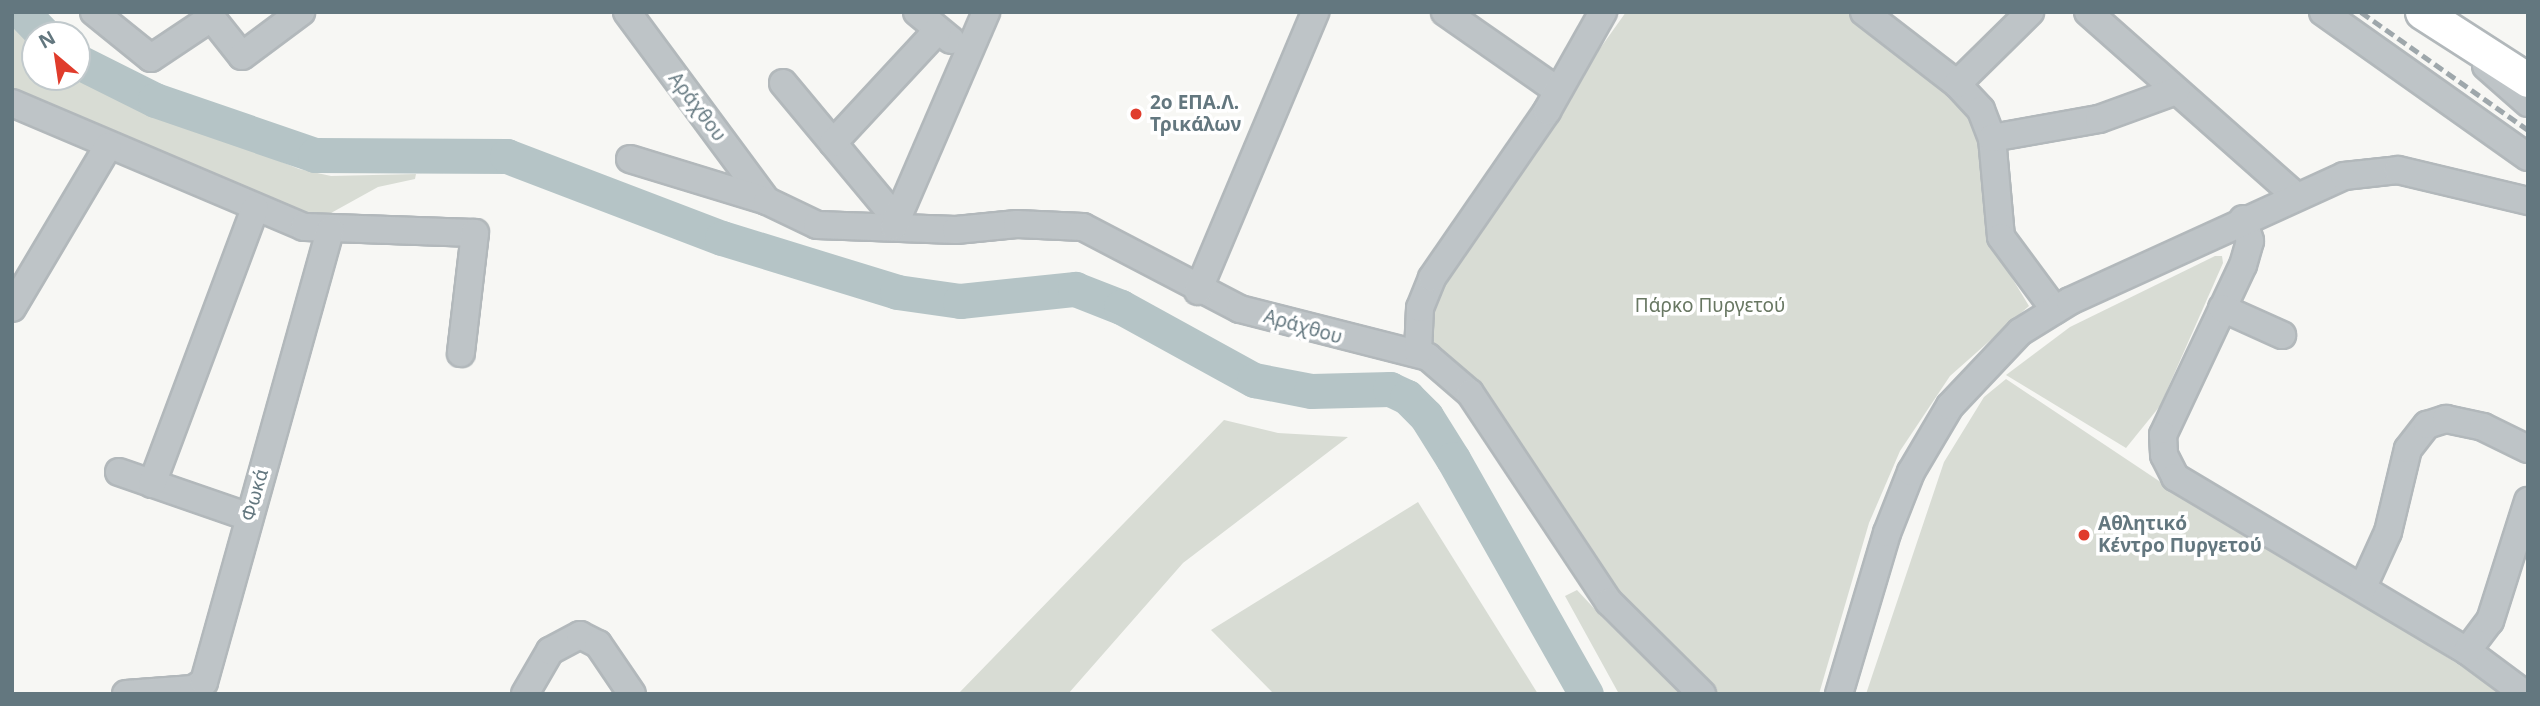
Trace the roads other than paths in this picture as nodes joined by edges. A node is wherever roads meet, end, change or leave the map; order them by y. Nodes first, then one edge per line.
1 (94, 12) edge
2 (301, 12) edge
3 (627, 12) edge
4 (916, 12) edge
5 (986, 12) edge
6 (1315, 12) edge
7 (1445, 12) edge
8 (1603, 12) edge
9 (1864, 12) edge
10 (2030, 12) edge
11 (2088, 12) edge
12 (2323, 12) edge
13 (209, 15) edge
14 (2427, 16) edge
15 (938, 30) junction
16 (969, 53) junction
17 (2528, 80) edge
18 (783, 83) dead end
19 (1957, 85) junction
20 (1557, 90) junction
21 (2176, 91) junction
22 (12, 103) edge
23 (2528, 103) edge
24 (1992, 138) junction
25 (833, 142) junction
26 (108, 146) junction
27 (2528, 157) edge
28 (630, 159) dead end
29 (2296, 196) junction
30 (767, 201) junction
31 (2528, 201) edge
32 (256, 209) junction
33 (2243, 219) junction
34 (896, 223) junction
35 (330, 230) junction
36 (1198, 291) junction
37 (12, 308) edge
38 (2222, 308) junction
39 (2054, 310) junction
40 (2282, 335) dead end
41 (1418, 352) junction
42 (461, 353) dead end
43 (2528, 449) edge
44 (119, 472) dead end
45 (152, 484) junction
46 (2528, 501) edge
47 (249, 517) junction
48 (2363, 587) junction
49 (2467, 651) junction
50 (126, 694) edge
51 (525, 694) edge
52 (632, 694) edge
53 (1702, 694) edge
54 (1839, 694) edge
55 (2525, 694) edge

1 - 13 street
2 - 13 street
3 - 30 street, Αράχθου
4 - 15 street
5 - 16 street
6 - 36 street
7 - 20 street
8 - 20 street
9 - 19 street
10 - 19 street
11 - 21 street
12 - 27 street
14 - 17 main road
14 - 23 street
15 - 16 street
15 - 25 street
16 - 34 street
18 - 25 street
19 - 24 street
20 - 41 street
21 - 24 street
21 - 29 street
22 - 26 street
24 - 39 street
25 - 34 street
26 - 32 street
26 - 37 street
28 - 30 street, Αράχθου
29 - 31 street
29 - 33 street
30 - 34 street, Αράχθου
32 - 35 street
32 - 45 street
33 - 38 street
33 - 39 street
34 - 36 street, Αράχθου
35 - 42 street
35 - 47 street, Φωκά
36 - 41 street, Αράχθου
38 - 40 street
38 - 48 street
39 - 54 street
41 - 53 street, Αράχθου
43 - 48 street
44 - 45 street
45 - 47 street
46 - 49 street
47 - 50 street, Φωκά
48 - 49 street
49 - 55 street
51 - 52 street

